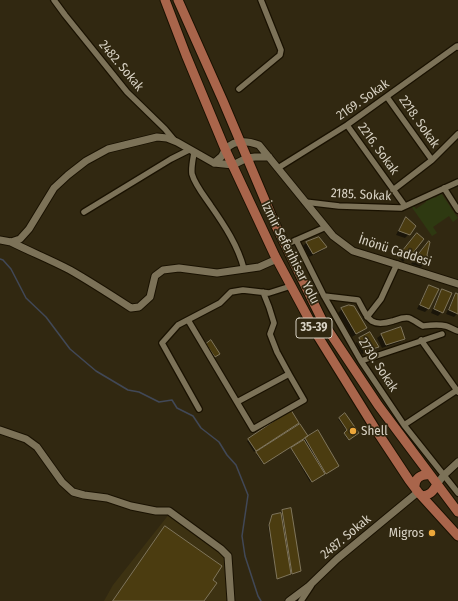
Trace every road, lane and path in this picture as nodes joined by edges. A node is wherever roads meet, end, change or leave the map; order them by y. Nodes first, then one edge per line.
1 (54, 0) edge
2 (165, 0) edge
3 (178, 0) edge
4 (261, 0) edge
5 (458, 46) edge
6 (239, 89) dead end
7 (387, 97) junction
8 (347, 125) junction
9 (458, 134) edge
10 (177, 142) junction
11 (240, 142) junction
12 (225, 149) junction
13 (191, 151) junction
14 (269, 157) junction
15 (247, 158) junction
16 (432, 160) junction
17 (214, 163) junction
18 (232, 165) junction
19 (278, 168) junction
20 (458, 182) edge
21 (444, 188) junction
22 (394, 190) junction
23 (305, 202) junction
24 (405, 206) junction
25 (458, 210) edge
26 (84, 212) dead end
27 (326, 227) junction
28 (0, 240) edge
29 (296, 240) junction
30 (11, 242) junction
31 (285, 245) junction
32 (277, 259) junction
33 (397, 264) junction
34 (244, 269) junction
35 (458, 284) edge
36 (292, 286) junction
37 (263, 292) junction
38 (324, 296) junction
39 (366, 317) junction
40 (188, 320) junction
41 (458, 331) edge
42 (442, 334) dead end
43 (421, 340) junction
44 (361, 361) junction
45 (289, 374) junction
46 (457, 391) edge
47 (237, 402) junction
48 (199, 409) dead end
49 (404, 425) junction
50 (0, 430) edge
51 (458, 462) edge
52 (430, 475) junction
53 (444, 475) junction
54 (437, 484) junction
55 (418, 492) junction
56 (458, 492) edge
57 (458, 512) edge
58 (458, 536) edge
59 (315, 580) junction
60 (231, 601) edge
61 (289, 601) edge
62 (301, 601) edge

1 - 10 street, 2482. Sokak
2 - 12 main road, İzmir Seferihisar Yolu / 35-39
3 - 11 main road, İzmir Seferihisar Yolu / 35-39
4 - 6 street
5 - 7 street, 2169. Sokak
7 - 8 street, 2169. Sokak
7 - 16 street, 2218. Sokak
8 - 19 street, 2169. Sokak
8 - 22 street, 2216. Sokak
9 - 16 street
10 - 13 street
10 - 30 street
11 - 12 street
11 - 14 street, İnönü Caddesi
11 - 15 main road, İzmir Seferihisar Yolu / 35-39
12 - 17 street
12 - 18 main road, İzmir Seferihisar Yolu / 35-39
13 - 17 street
13 - 26 street
13 - 34 street
14 - 15 street
14 - 19 street, İnönü Caddesi
15 - 18 street
15 - 31 main road, İzmir Seferihisar Yolu / 35-39
16 - 22 street
17 - 18 street
18 - 32 main road, İzmir Seferihisar Yolu / 35-39
19 - 23 street, İnönü Caddesi
20 - 21 street, 2185. Sokak
21 - 24 street, 2185. Sokak
21 - 25 street
22 - 24 street, 2216. Sokak
23 - 24 street, 2185. Sokak
23 - 27 street, İnönü Caddesi
27 - 29 street
27 - 33 street, İnönü Caddesi
28 - 30 street
29 - 31 street
29 - 38 street, 2730. Sokak
30 - 34 street
31 - 52 main road, İzmir Seferihisar Yolu / 35-39
32 - 34 street
32 - 36 main road, İzmir Seferihisar Yolu / 35-39
33 - 35 street, İnönü Caddesi
33 - 39 street
36 - 37 street
36 - 55 main road, İzmir Seferihisar Yolu / 35-39
37 - 40 street
37 - 45 street
38 - 39 street
38 - 44 street, 2730. Sokak
39 - 41 street
40 - 47 street
40 - 48 street
42 - 43 street
43 - 44 street
43 - 46 street
44 - 49 street, 2730. Sokak
45 - 47 street
45 - 47 street
46 - 49 street
49 - 53 street, 2730. Sokak
50 - 60 street
51 - 53 street
52 - 53 street
52 - 54 main road, İzmir Seferihisar Yolu / 35-39
52 - 55 main road
53 - 54 street
53 - 56 street, 2730. Sokak
54 - 55 main road
54 - 57 main road, İzmir Seferihisar Yolu / 35-39
55 - 58 main road, İzmir Seferihisar Yolu / 35-39
55 - 59 street, 2487. Sokak
59 - 61 street, 2487. Sokak
59 - 62 street

